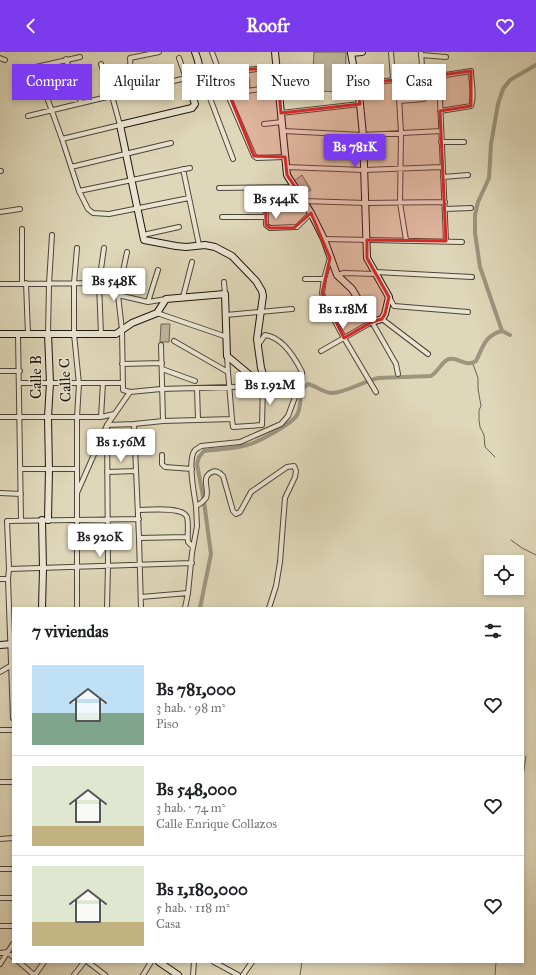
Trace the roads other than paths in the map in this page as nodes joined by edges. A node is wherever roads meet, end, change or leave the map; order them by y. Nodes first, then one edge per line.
1 (159, 52) edge
2 (194, 52) edge
3 (212, 52) edge
4 (275, 52) edge
5 (362, 52) edge
6 (391, 52) edge
7 (351, 53) edge
8 (421, 53) edge
9 (80, 56) dead end
10 (446, 57) dead end
11 (0, 58) edge
12 (179, 58) dead end
13 (66, 59) junction
14 (5, 60) dead end
15 (130, 64) edge
16 (199, 64) edge
17 (217, 64) edge
18 (277, 64) edge
19 (353, 64) edge
20 (393, 64) edge
21 (421, 64) edge
22 (182, 67) edge
23 (446, 75) edge
24 (100, 99) edge
25 (113, 100) edge
26 (193, 100) edge
27 (211, 100) edge
28 (230, 100) edge
29 (280, 100) edge
30 (359, 100) edge
31 (412, 100) edge
32 (439, 100) edge
33 (399, 101) joint
34 (82, 103) junction
35 (360, 104) junction
36 (52, 110) junction
37 (440, 111) junction
38 (281, 113) junction
39 (28, 116) dead end
40 (282, 122) junction
41 (264, 124) dead end
42 (120, 125) junction
43 (283, 131) junction
44 (441, 131) junction
45 (401, 133) junction
46 (363, 135) junction
47 (62, 139) junction
48 (441, 142) junction
49 (464, 142) dead end
50 (171, 143) dead end
51 (126, 154) junction
52 (285, 157) junction
53 (233, 159) dead end
54 (286, 166) junction
55 (71, 167) junction
56 (442, 167) junction
57 (190, 168) dead end
58 (183, 169) junction
59 (401, 169) junction
60 (364, 170) junction
61 (468, 175) dead end
62 (443, 177) junction
63 (132, 180) junction
64 (295, 187) junction
65 (219, 188) dead end
66 (266, 188) junction
67 (79, 191) junction
68 (189, 198) junction
69 (304, 201) junction
70 (445, 202) junction
71 (366, 203) junction
72 (400, 203) junction
73 (138, 207) junction
74 (471, 208) dead end
75 (20, 209) dead end
76 (445, 209) junction
77 (0, 212) edge
78 (311, 213) junction
79 (222, 217) dead end
80 (266, 217) junction
81 (180, 227) dead end
82 (22, 229) dead end
83 (52, 235) dead end
84 (143, 235) junction
85 (324, 239) junction
86 (366, 240) junction
87 (406, 240) junction
88 (446, 241) junction
89 (462, 242) dead end
90 (199, 245) junction
91 (77, 248) dead end
92 (104, 248) dead end
93 (127, 252) dead end
94 (330, 258) junction
95 (192, 262) dead end
96 (158, 270) dead end
97 (376, 273) junction
98 (337, 275) junction
99 (472, 277) dead end
100 (121, 278) junction
101 (305, 279) dead end
102 (324, 279) junction
103 (224, 282) dead end
104 (24, 283) junction
105 (74, 283) junction
106 (99, 283) junction
107 (0, 284) edge
108 (49, 284) junction
109 (225, 294) junction
110 (118, 295) junction
111 (183, 296) junction
112 (389, 297) junction
113 (166, 298) junction
114 (148, 302) junction
115 (328, 308) junction
116 (292, 309) dead end
117 (314, 309) dead end
118 (261, 312) junction
119 (468, 312) dead end
120 (156, 313) junction
121 (226, 314) junction
122 (382, 319) junction
123 (372, 322) junction
124 (122, 330) junction
125 (0, 334) edge
126 (28, 334) junction
127 (48, 334) junction
128 (74, 334) junction
129 (18, 335) junction
130 (101, 335) junction
131 (227, 337) junction
132 (344, 338) junction
133 (174, 341) dead end
134 (161, 345) dead end
135 (257, 345) junction
136 (320, 351) dead end
137 (428, 354) dead end
138 (228, 356) junction
139 (162, 363) junction
140 (122, 364) junction
141 (162, 369) junction
142 (0, 371) edge
143 (20, 371) junction
144 (228, 372) junction
145 (398, 374) dead end
146 (195, 381) dead end
147 (20, 383) junction
148 (50, 383) junction
149 (103, 383) junction
150 (123, 383) junction
151 (79, 384) junction
152 (263, 386) junction
153 (229, 387) junction
154 (197, 388) junction
155 (161, 389) junction
156 (130, 392) junction
157 (376, 392) dead end
158 (114, 414) junction
159 (0, 417) edge
160 (19, 417) junction
161 (48, 417) junction
162 (77, 417) junction
163 (101, 417) junction
164 (232, 419) junction
165 (198, 420) junction
166 (163, 421) junction
167 (134, 424) junction
168 (107, 425) junction
169 (162, 455) dead end
170 (77, 468) junction
171 (21, 469) junction
172 (49, 469) junction
173 (192, 469) junction
174 (136, 471) junction
175 (107, 472) junction
176 (0, 493) edge
177 (77, 493) junction
178 (22, 494) junction
179 (196, 506) junction
180 (138, 510) junction
181 (77, 519) junction
182 (108, 519) junction
183 (139, 519) junction
184 (21, 520) junction
185 (45, 520) junction
186 (187, 537) junction
187 (139, 538) junction
188 (193, 547) junction
189 (192, 563) junction
190 (140, 565) junction
191 (108, 566) junction
192 (77, 567) junction
193 (10, 569) junction
194 (44, 569) junction
195 (0, 579) edge
196 (8, 579) junction
197 (188, 593) junction
198 (141, 597) junction
199 (42, 607) edge
200 (77, 607) edge
201 (107, 607) edge
202 (141, 607) edge
203 (185, 607) edge
204 (269, 607) edge
205 (12, 644) edge
206 (0, 645) edge
207 (12, 665) joint
208 (0, 672) edge
209 (0, 730) edge
210 (12, 730) edge
211 (0, 782) edge
212 (12, 782) edge
213 (12, 838) edge
214 (0, 839) edge
215 (0, 869) edge
216 (12, 869) edge
217 (0, 898) edge
218 (12, 898) edge
219 (0, 926) edge
220 (12, 926) edge
221 (12, 945) edge
222 (7, 952) junction
223 (0, 953) edge
224 (12, 956) edge
225 (19, 963) edge
226 (43, 963) edge
227 (83, 963) edge
228 (89, 963) edge
229 (150, 963) edge
230 (160, 963) edge
231 (194, 963) edge
232 (216, 963) edge
233 (251, 963) edge
234 (0, 964) edge
235 (34, 975) edge
236 (74, 975) edge
237 (105, 975) edge
238 (143, 975) edge
239 (178, 975) edge
240 (193, 975) edge
241 (238, 975) edge
242 (243, 975) edge

1 - 15 street
2 - 16 street
3 - 17 street
4 - 18 street
5 - 7 street
6 - 20 street
7 - 19 street
8 - 10 street
8 - 21 street
9 - 13 street
11 - 14 street
12 - 22 street
13 - 34 street
13 - 36 street
23 - 37 street
24 - 34 street
25 - 42 street
26 - 42 street
27 - 53 street
28 - 52 street
29 - 38 street
30 - 35 street
31 - 33 street
32 - 37 street
33 - 45 street
34 - 36 street
35 - 38 street
35 - 46 street
36 - 39 street
36 - 47 street
37 - 44 street
38 - 40 street
40 - 41 street
40 - 43 street
42 - 47 street
42 - 51 street
43 - 46 street
43 - 52 street
44 - 45 street
44 - 48 street
45 - 46 street
45 - 59 street
46 - 60 street
47 - 55 street
48 - 49 street
48 - 56 street
50 - 51 street
51 - 55 street
51 - 63 street
52 - 54 street
54 - 60 street
54 - 64 street
55 - 67 street
56 - 59 street
56 - 62 street
57 - 58 street
58 - 63 street
58 - 68 street
59 - 60 street
59 - 72 street
60 - 71 street
61 - 62 street
62 - 70 street
63 - 67 street
63 - 73 street
64 - 66 street
64 - 69 street
65 - 66 street
66 - 80 street
67 - 73 street
68 - 73 street
68 - 90 street
69 - 71 street
69 - 78 street
70 - 72 street
70 - 76 street
71 - 72 street
71 - 86 street
72 - 87 street
73 - 84 street
74 - 76 street
75 - 77 street
76 - 88 street
78 - 80 street
78 - 85 street
79 - 80 street
81 - 84 street
82 - 104 street
83 - 108 street, Calle B
84 - 90 street
85 - 86 street
85 - 94 street
86 - 87 street
86 - 97 street
87 - 88 street
88 - 89 street
90 - 118 street
91 - 105 street, Calle C
92 - 106 street
93 - 100 street
94 - 98 street
94 - 102 street
95 - 111 street
96 - 114 street
97 - 98 street
97 - 99 street
97 - 112 street
98 - 123 street
100 - 106 street
100 - 110 street
101 - 102 street
102 - 115 street
103 - 109 street
104 - 107 street
104 - 108 street
104 - 126 street
105 - 106 street
105 - 108 street
105 - 128 street, Calle C
106 - 130 street
108 - 127 street, Calle B
109 - 111 street
109 - 121 street
110 - 114 street
110 - 124 street
111 - 113 street
112 - 119 street
112 - 122 street
113 - 114 street
113 - 120 street
115 - 117 street
115 - 132 street
116 - 118 street
118 - 121 street
118 - 135 street
120 - 124 street
120 - 131 street
121 - 131 street
122 - 123 street
122 - 137 street
123 - 132 street
123 - 145 street
124 - 130 street
124 - 140 street
125 - 129 street
126 - 127 street
126 - 129 street
127 - 128 street
127 - 148 street, Calle B
128 - 130 street
128 - 151 street, Calle C
129 - 143 street
131 - 138 street
132 - 136 street
132 - 157 street
133 - 144 street
134 - 139 street
135 - 152 street
135 - 173 street
138 - 144 street
138 - 152 street
139 - 140 street
139 - 141 street
140 - 150 street
141 - 146 street
141 - 155 street
142 - 143 street
143 - 147 street
144 - 153 street
147 - 148 street
147 - 160 street
148 - 151 street
148 - 161 street, Calle B
149 - 150 street
149 - 151 street
149 - 163 street
150 - 156 street
151 - 162 street, Calle C
152 - 153 street
152 - 164 street
153 - 154 street
153 - 164 street
154 - 155 street
154 - 165 street
155 - 156 street
155 - 166 street
156 - 158 street
158 - 163 street
158 - 168 street
159 - 160 street
160 - 161 street
160 - 171 street
161 - 162 street
161 - 172 street, Calle B
162 - 163 street
162 - 170 street, Calle C
164 - 165 street
165 - 166 street
166 - 167 street
167 - 168 street
167 - 174 street
168 - 175 street
168 - 177 street
169 - 173 street
170 - 172 street
170 - 177 street, Calle C
171 - 172 street
171 - 178 street
172 - 185 street, Calle B
173 - 179 street
174 - 175 street
174 - 180 street
175 - 182 street
176 - 178 street
177 - 181 street, Calle C
178 - 184 street
179 - 188 street
179 - 204 street
180 - 183 street
180 - 186 street
181 - 182 street
181 - 185 street
181 - 192 street, Calle C
182 - 183 street
182 - 191 street
183 - 187 street
184 - 185 street
184 - 193 street
185 - 194 street, Calle B
186 - 187 street
186 - 188 street
187 - 190 street
188 - 189 street
189 - 190 street
189 - 197 street
190 - 191 street
190 - 198 street
191 - 192 street
191 - 201 street
192 - 194 street
192 - 200 street, Calle C
193 - 194 street
193 - 196 street
194 - 199 street, Calle B
195 - 196 street
196 - 205 street
197 - 198 street
197 - 203 street
198 - 202 street
205 - 206 street
205 - 207 street
207 - 208 street
209 - 210 street
211 - 212 street
213 - 214 street
215 - 216 street
217 - 218 street
219 - 220 street
221 - 222 street
222 - 223 street
222 - 224 street
222 - 234 street
225 - 235 street
226 - 235 street
227 - 236 street
228 - 237 street
229 - 238 street
230 - 239 street
231 - 240 street
232 - 241 street
233 - 242 street

